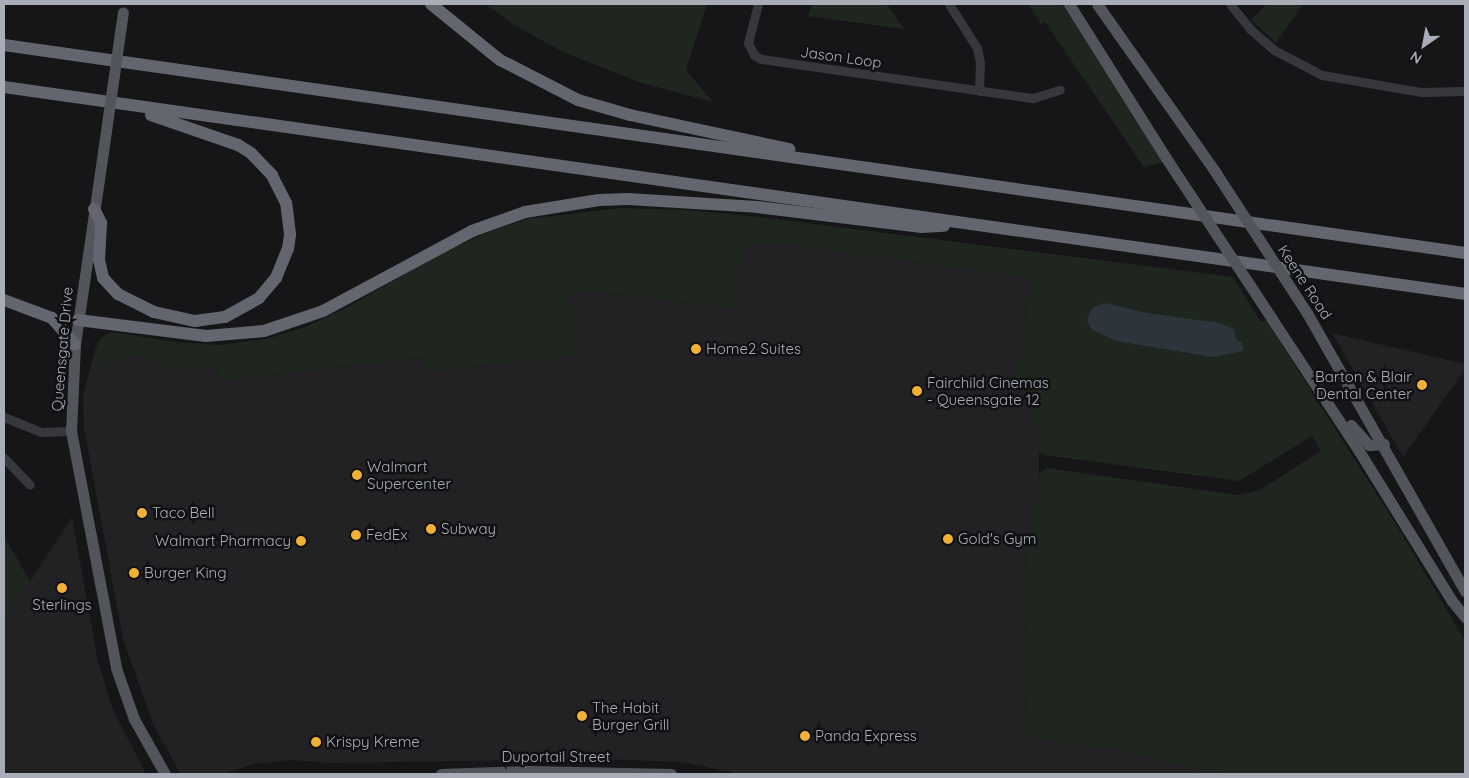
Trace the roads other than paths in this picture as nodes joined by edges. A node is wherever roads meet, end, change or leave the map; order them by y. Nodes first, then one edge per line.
1 (431, 4) edge
2 (758, 4) edge
3 (949, 4) edge
4 (1069, 4) edge
5 (1097, 4) edge
6 (1230, 4) edge
7 (123, 8) edge
8 (4, 46) edge
9 (4, 87) edge
10 (1060, 90) dead end
11 (979, 91) junction
12 (1465, 91) edge
13 (59, 95) junction
14 (852, 166) junction
15 (94, 209) junction
16 (968, 224) junction
17 (1465, 253) edge
18 (1465, 294) edge
19 (4, 300) edge
20 (78, 320) junction
21 (75, 344) junction
22 (1326, 400) junction
23 (4, 417) edge
24 (72, 431) junction
25 (1384, 444) junction
26 (4, 458) edge
27 (30, 486) dead end
28 (1465, 590) edge
29 (1465, 617) edge
30 (165, 774) edge
31 (441, 774) edge
32 (671, 774) edge

1 - 14 highway
2 - 11 street, Jason Loop
3 - 11 street
4 - 22 main road, bridge
5 - 25 main road, Keene Road, bridge
6 - 12 street
7 - 15 main road, Queensgate Drive, bridge
8 - 14 highway
9 - 13 highway
10 - 11 street, Jason Loop
13 - 15 highway
13 - 16 highway
14 - 17 highway
15 - 20 main road, Queensgate Drive
16 - 18 highway
16 - 20 highway
19 - 21 highway
20 - 21 main road, Queensgate Drive
21 - 24 main road, Queensgate Drive
22 - 25 main road
22 - 29 main road
23 - 24 street
24 - 30 main road, Queensgate Drive
25 - 28 main road, Keene Road
26 - 27 street
31 - 32 main road, Duportail Street

